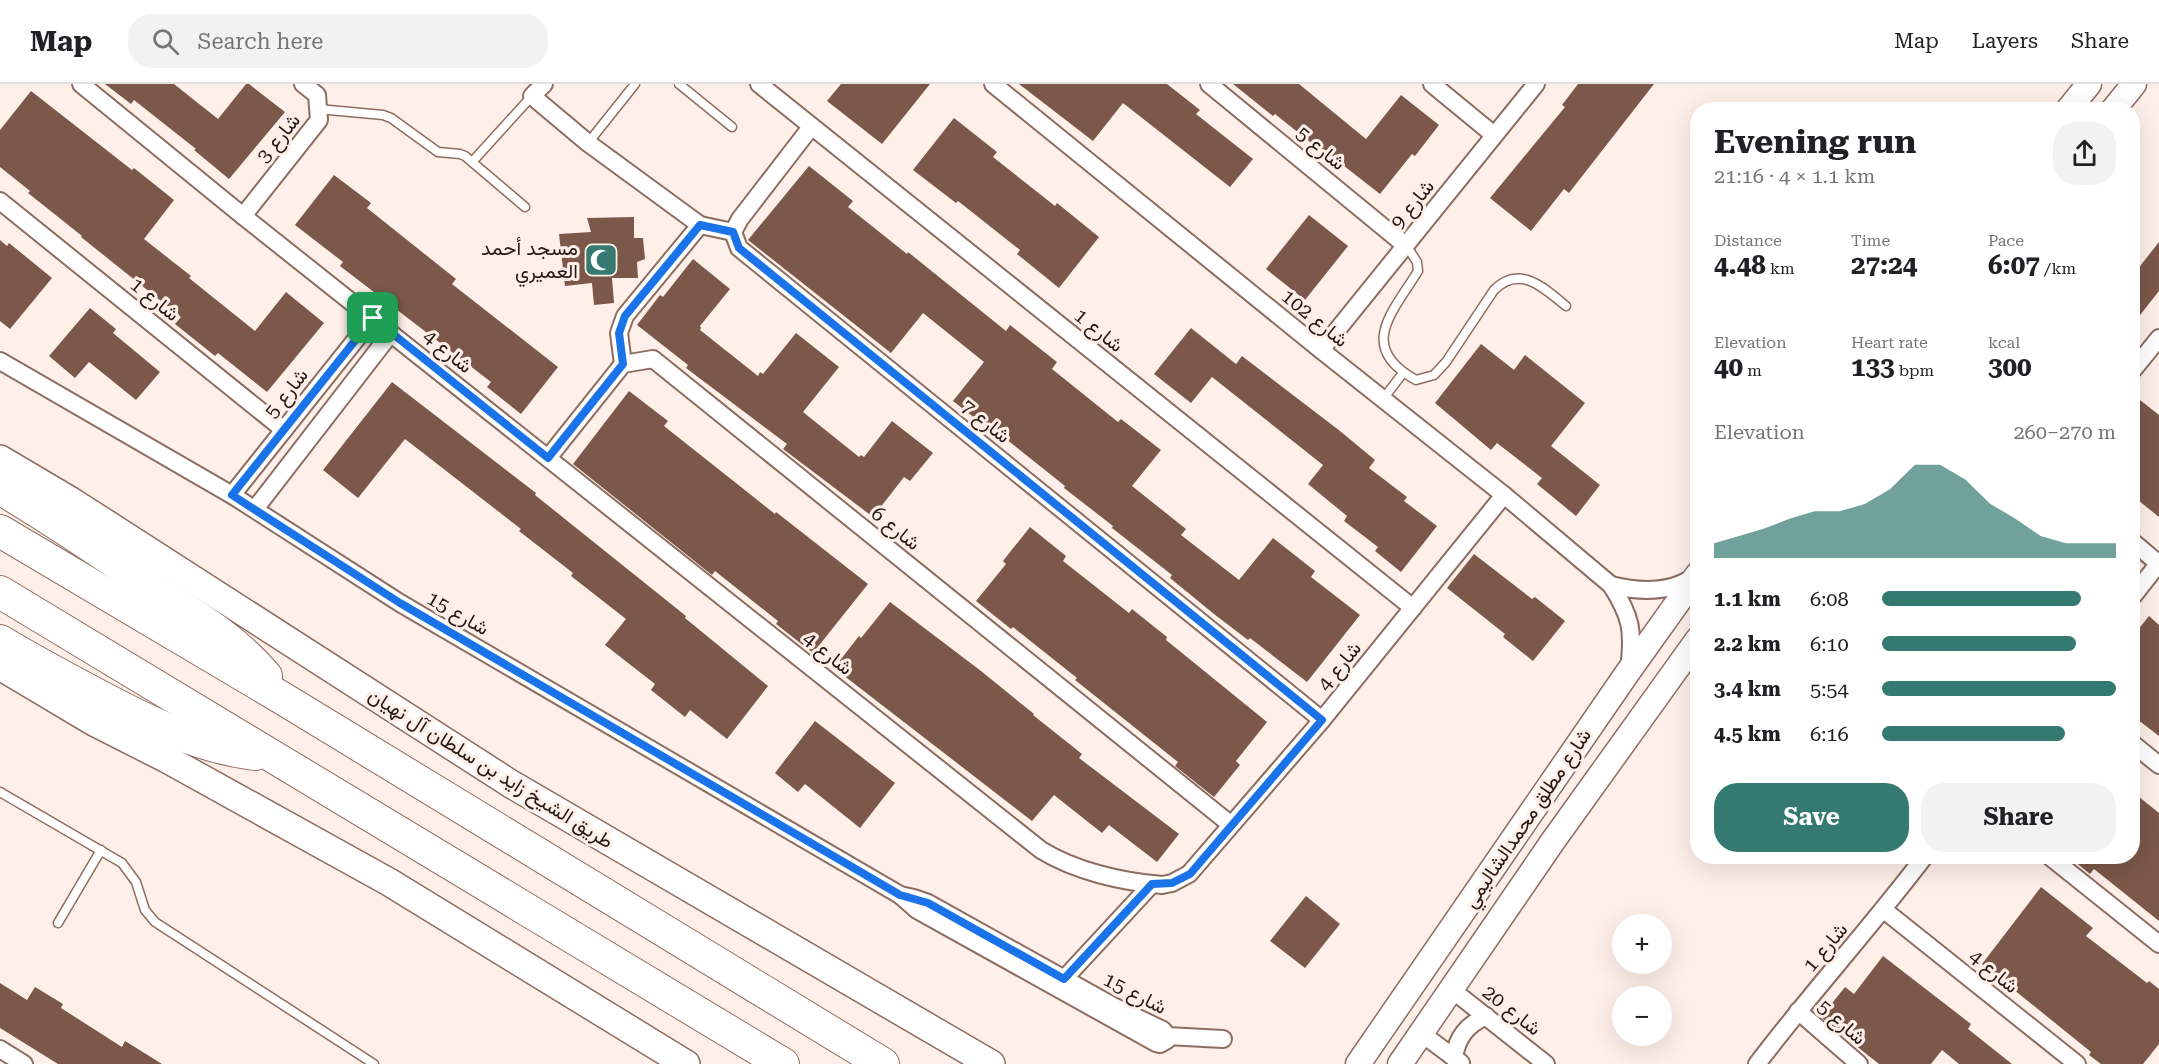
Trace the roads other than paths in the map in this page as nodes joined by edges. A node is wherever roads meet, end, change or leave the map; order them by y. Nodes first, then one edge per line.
1 (81, 84) edge
2 (303, 84) edge
3 (635, 84) edge
4 (679, 84) edge
5 (759, 84) edge
6 (993, 84) edge
7 (1209, 84) edge
8 (1432, 84) edge
9 (1536, 84) edge
10 (2089, 84) edge
11 (2134, 84) edge
12 (538, 90) edge
13 (2074, 102) edge
14 (2119, 102) edge
15 (318, 109) junction
16 (812, 126) junction
17 (732, 127) dead end
18 (1494, 135) junction
19 (588, 143) junction
20 (472, 162) junction
21 (0, 201) edge
22 (525, 207) dead end
23 (243, 216) junction
24 (700, 225) junction
25 (733, 232) junction
26 (1405, 245) junction
27 (1566, 306) dead end
28 (373, 318) junction
29 (391, 333) junction
30 (2159, 339) edge
31 (1321, 350) junction
32 (2153, 358) edge
33 (0, 361) edge
34 (623, 364) junction
35 (2140, 366) edge
36 (1403, 373) junction
37 (1383, 399) junction
38 (284, 430) junction
39 (548, 458) junction
40 (0, 459) edge
41 (0, 488) edge
42 (232, 495) junction
43 (1504, 495) junction
44 (255, 509) junction
45 (0, 531) edge
46 (2140, 548) edge
47 (2159, 563) edge
48 (1690, 577) edge
49 (1690, 584) edge
50 (1611, 585) junction
51 (2140, 587) edge
52 (0, 592) edge
53 (1413, 608) junction
54 (0, 641) edge
55 (1690, 650) edge
56 (0, 666) edge
57 (1628, 672) junction
58 (282, 698) junction
59 (1322, 720) junction
60 (2140, 750) edge
61 (276, 757) junction
62 (2159, 765) edge
63 (0, 792) edge
64 (1526, 819) junction
65 (1230, 824) junction
66 (1553, 841) junction
67 (101, 850) junction
68 (1919, 864) edge
69 (2059, 864) edge
70 (1152, 884) junction
71 (900, 895) junction
72 (1884, 910) junction
73 (58, 923) dead end
74 (2159, 944) edge
75 (1064, 979) junction
76 (1451, 989) junction
77 (893, 1007) junction
78 (1798, 1011) junction
79 (1486, 1016) junction
80 (1421, 1033) junction
81 (1167, 1036) junction
82 (1223, 1039) dead end
83 (0, 1049) edge
84 (1458, 1061) edge
85 (24, 1064) edge
86 (374, 1064) edge
87 (686, 1064) edge
88 (783, 1064) edge
89 (883, 1064) edge
90 (980, 1064) edge
91 (991, 1064) edge
92 (1358, 1064) edge
93 (1400, 1064) edge
94 (1546, 1064) edge
95 (1757, 1064) edge
96 (1859, 1064) edge
97 (2077, 1064) edge

1 - 23 street, شارع 4
2 - 15 street, شارع 3
3 - 19 lane
4 - 17 lane
5 - 16 street, شارع 1
6 - 31 street, شارع 102
7 - 26 street, شارع 5
8 - 18 street
9 - 18 street, شارع 9
10 - 13 street
11 - 14 street
12 - 19 street
12 - 20 lane
15 - 20 lane
15 - 23 street, شارع 3
16 - 25 street
16 - 53 street, شارع 1
18 - 26 street, شارع 9
19 - 24 street
20 - 22 lane
21 - 38 street, شارع 1
23 - 28 street, شارع 4
24 - 25 street
24 - 34 street
25 - 59 street, شارع 7
26 - 31 street, شارع 9
26 - 36 lane
27 - 36 lane
28 - 29 street, شارع 4
28 - 38 street, شارع 5
29 - 39 street, شارع 4
29 - 44 street
30 - 32 street
31 - 37 street, شارع 102
32 - 35 street
33 - 42 street, شارع 15
34 - 39 street
34 - 65 street, شارع 6
36 - 37 lane
37 - 43 street, شارع 102
38 - 42 street, شارع 5
39 - 70 street, شارع 4
40 - 77 main road, طريق الشيخ زايد بن سلطان آل نهيان
41 - 58 highway
42 - 44 street, شارع 15
43 - 50 street, شارع 102
43 - 53 street, شارع 4
44 - 71 street, شارع 15
45 - 58 highway
46 - 47 street
47 - 51 street
48 - 50 street, شارع 102
49 - 57 street, شارع مطلق محمدالشاليمي
50 - 57 street, شارع 102
52 - 61 highway
53 - 59 street, شارع 4
54 - 61 highway
55 - 66 street, شارع مطلق محمدالشاليمي
56 - 87 main road
57 - 64 street, شارع مطلق محمدالشاليمي
58 - 89 highway
59 - 65 street, شارع 4
60 - 62 street
61 - 88 highway
63 - 67 lane
64 - 66 street
64 - 92 street, شارع مطلق محمدالشاليمي
65 - 70 street, شارع 4
66 - 76 street, شارع مطلق محمدالشاليمي
67 - 73 lane
67 - 86 lane
68 - 72 street, شارع 1
69 - 74 street
70 - 75 street
71 - 75 street, شارع 15
71 - 81 street, شارع 15
72 - 78 street, شارع 1
72 - 97 street, شارع 4
75 - 81 street, شارع 15
76 - 79 street, شارع 20
76 - 80 street, شارع مطلق محمدالشاليمي
77 - 90 main road
77 - 91 main road, طريق الشيخ زايد بن سلطان آل نهيان
78 - 95 street, شارع 1
78 - 96 street, شارع 5
79 - 84 street
79 - 94 street, شارع 20
80 - 84 street
80 - 93 street, شارع مطلق محمدالشاليمي
81 - 82 street
83 - 85 street

